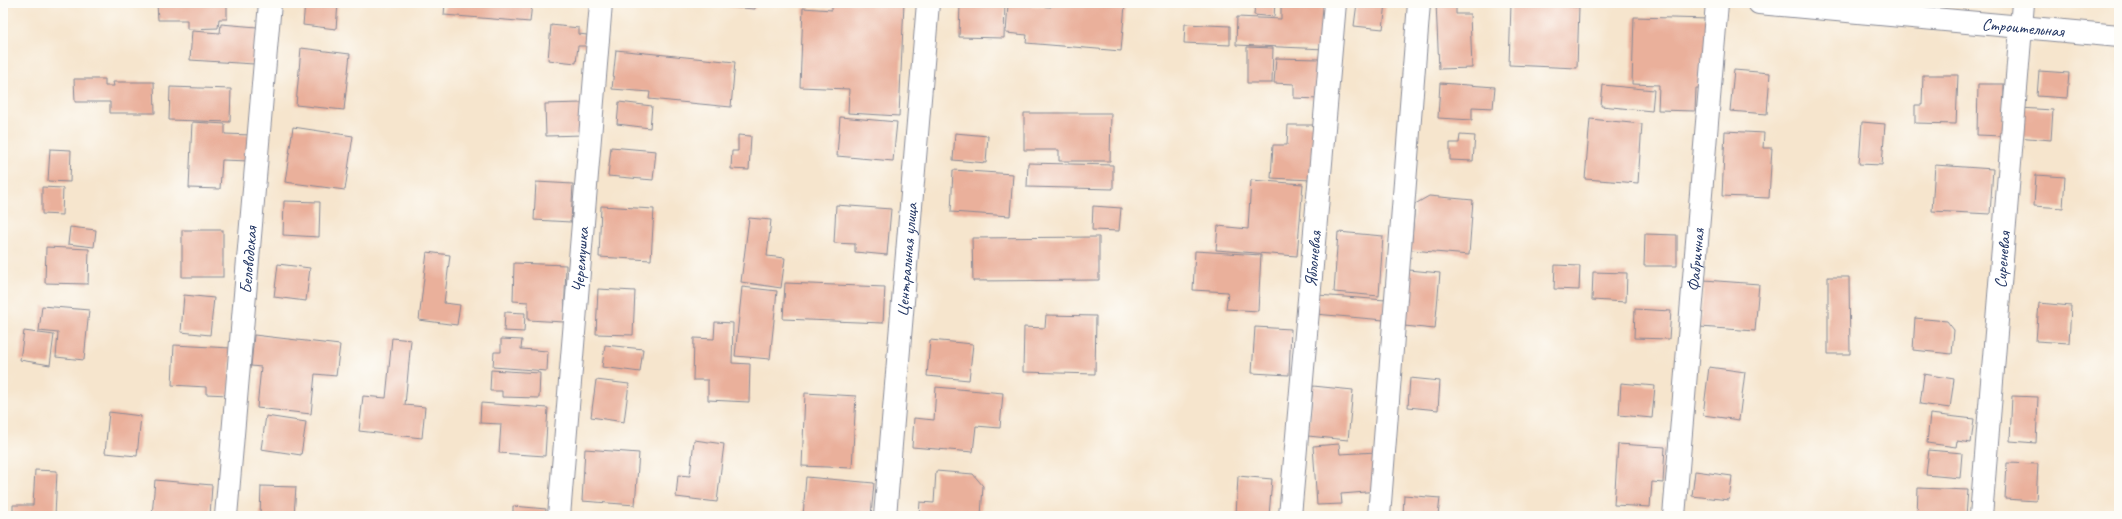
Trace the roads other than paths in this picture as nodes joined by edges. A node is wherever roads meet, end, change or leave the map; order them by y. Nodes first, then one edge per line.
1 (270, 3) edge
2 (601, 3) edge
3 (928, 3) edge
4 (1335, 3) edge
5 (1419, 3) edge
6 (1717, 3) edge
7 (1759, 3) edge
8 (2023, 3) edge
9 (2021, 26) junction
10 (2119, 36) edge
11 (226, 516) edge
12 (559, 516) edge
13 (885, 516) edge
14 (1290, 516) edge
15 (1379, 516) edge
16 (1674, 516) edge
17 (1981, 516) edge

1 - 11 street, Беловодская
2 - 12 street, Черемушка
3 - 13 street, Центральная улица
4 - 14 street, Яблоневая
5 - 15 street
6 - 16 street, Фабричная
7 - 9 street, Строительная
8 - 9 street, Сиреневая
9 - 10 street, Строительная
9 - 17 street, Сиреневая

